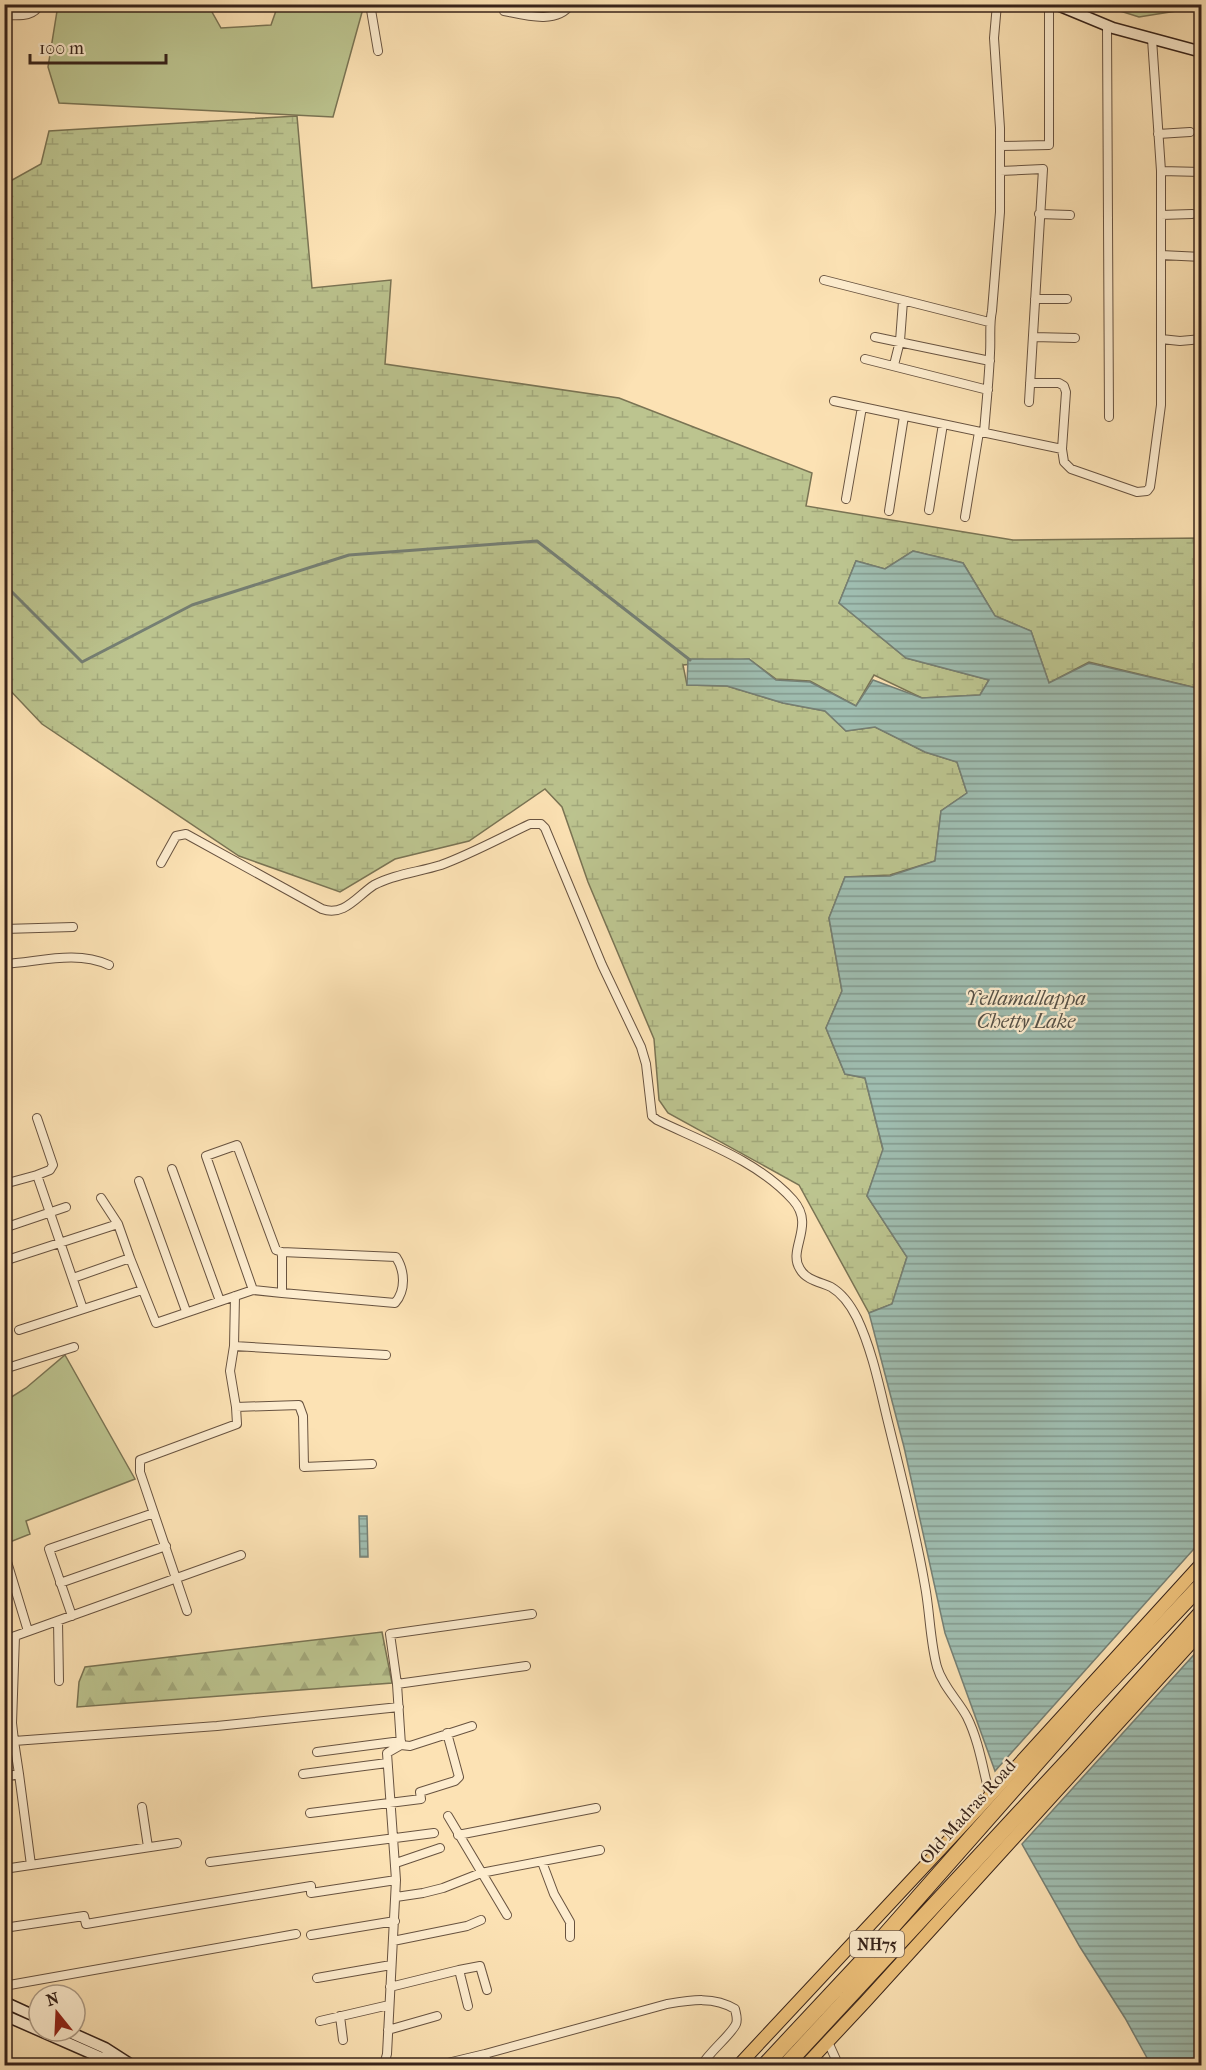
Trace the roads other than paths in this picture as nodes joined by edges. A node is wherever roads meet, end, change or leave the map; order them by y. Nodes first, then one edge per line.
1 (40, 4) edge
2 (370, 4) edge
3 (571, 4) edge
4 (997, 4) edge
5 (1049, 4) edge
6 (1055, 4) edge
7 (504, 11) dead end
8 (4, 15) edge
9 (1107, 26) junction
10 (1152, 39) junction
11 (378, 51) dead end
12 (1202, 52) edge
13 (1190, 132) dead end
14 (1158, 134) junction
15 (1000, 146) junction
16 (1000, 171) junction
17 (1161, 171) junction
18 (1202, 172) edge
19 (1039, 214) junction
20 (1192, 214) dead end
21 (1070, 215) dead end
22 (1161, 215) junction
23 (1161, 255) junction
24 (1202, 256) edge
25 (824, 280) dead end
26 (1035, 298) junction
27 (1067, 299) dead end
28 (903, 301) junction
29 (989, 322) junction
30 (875, 336) dead end
31 (1033, 337) junction
32 (1075, 338) dead end
33 (1161, 339) junction
34 (1202, 339) edge
35 (900, 341) junction
36 (865, 358) dead end
37 (990, 362) junction
38 (894, 365) junction
39 (1030, 383) junction
40 (988, 390) junction
41 (834, 401) dead end
42 (1029, 402) dead end
43 (861, 407) junction
44 (904, 416) junction
45 (1109, 417) dead end
46 (943, 424) junction
47 (981, 432) junction
48 (1062, 449) junction
49 (846, 499) dead end
50 (929, 510) dead end
51 (889, 511) dead end
52 (965, 517) dead end
53 (161, 863) dead end
54 (73, 927) dead end
55 (4, 929) edge
56 (4, 964) edge
57 (109, 965) dead end
58 (37, 1118) dead end
59 (172, 1169) dead end
60 (4, 1171) edge
61 (37, 1174) junction
62 (139, 1181) dead end
63 (7, 1184) edge
64 (101, 1198) dead end
65 (66, 1207) dead end
66 (51, 1212) junction
67 (118, 1224) junction
68 (4, 1228) edge
69 (61, 1243) junction
70 (282, 1252) junction
71 (130, 1258) junction
72 (4, 1261) edge
73 (73, 1278) junction
74 (142, 1290) junction
75 (253, 1290) junction
76 (282, 1293) junction
77 (235, 1296) junction
78 (220, 1301) junction
79 (83, 1309) junction
80 (186, 1311) junction
81 (19, 1330) dead end
82 (234, 1346) junction
83 (74, 1347) dead end
84 (387, 1355) dead end
85 (4, 1369) edge
86 (237, 1407) junction
87 (372, 1464) dead end
88 (154, 1513) junction
89 (166, 1546) junction
90 (4, 1552) edge
91 (242, 1555) dead end
92 (1202, 1563) edge
93 (177, 1578) junction
94 (60, 1582) junction
95 (1202, 1584) edge
96 (187, 1611) dead end
97 (1202, 1612) edge
98 (532, 1614) dead end
99 (72, 1616) junction
100 (58, 1621) junction
101 (28, 1631) junction
102 (1202, 1631) edge
103 (15, 1636) junction
104 (4, 1640) edge
105 (526, 1666) dead end
106 (59, 1681) dead end
107 (397, 1684) junction
108 (399, 1707) junction
109 (8, 1723) edge
110 (472, 1726) dead end
111 (447, 1733) junction
112 (14, 1741) junction
113 (401, 1743) junction
114 (317, 1752) dead end
115 (387, 1763) junction
116 (1071, 1765) junction
117 (19, 1774) junction
118 (303, 1774) dead end
119 (4, 1777) edge
120 (990, 1796) junction
121 (390, 1803) junction
122 (142, 1807) dead end
123 (596, 1808) dead end
124 (310, 1813) dead end
125 (448, 1816) dead end
126 (434, 1833) dead end
127 (458, 1835) junction
128 (394, 1838) junction
129 (177, 1843) dead end
130 (148, 1847) junction
131 (440, 1848) dead end
132 (600, 1850) dead end
133 (210, 1862) dead end
134 (542, 1862) junction
135 (396, 1863) junction
136 (31, 1865) junction
137 (4, 1869) edge
138 (482, 1874) junction
139 (396, 1880) junction
140 (396, 1897) junction
141 (507, 1915) dead end
142 (481, 1920) dead end
143 (394, 1921) junction
144 (4, 1928) edge
145 (296, 1934) dead end
146 (311, 1935) dead end
147 (570, 1937) dead end
148 (393, 1941) junction
149 (391, 1965) junction
150 (459, 1970) junction
151 (317, 1978) dead end
152 (4, 1986) edge
153 (390, 1987) junction
154 (487, 1990) dead end
155 (4, 2002) edge
156 (389, 2006) junction
157 (468, 2006) dead end
158 (27, 2013) edge
159 (4, 2015) edge
160 (340, 2016) junction
161 (437, 2016) dead end
162 (320, 2021) dead end
163 (388, 2030) junction
164 (87, 2040) edge
165 (343, 2040) dead end
166 (828, 2042) junction
167 (485, 2054) junction
168 (113, 2061) edge
169 (440, 2065) edge
170 (133, 2066) edge
171 (380, 2066) edge
172 (488, 2066) edge
173 (701, 2066) edge
174 (738, 2066) edge
175 (764, 2066) edge
176 (785, 2066) edge
177 (805, 2066) edge
178 (839, 2066) edge

1 - 8 street
2 - 11 street
3 - 7 street
4 - 15 street
5 - 15 street
6 - 9 main road
9 - 10 main road
9 - 45 street
10 - 12 main road
10 - 14 street
13 - 14 street
14 - 17 street
15 - 16 street
16 - 19 street
16 - 29 street
17 - 18 street
17 - 22 street
19 - 21 street
19 - 26 street
20 - 22 street
22 - 23 street
23 - 24 street
23 - 33 street
25 - 28 street
26 - 27 street
26 - 31 street
28 - 29 street
28 - 35 street
29 - 37 street
30 - 35 street
31 - 32 street
31 - 39 street
33 - 34 street
33 - 48 street
35 - 37 street
35 - 38 street
36 - 38 street
37 - 40 street
38 - 40 street
39 - 42 street
39 - 48 street
40 - 47 street
41 - 43 street
43 - 44 street
43 - 49 street
44 - 46 street
44 - 51 street
46 - 47 street
46 - 50 street
47 - 48 street
47 - 52 street
53 - 120 street
54 - 55 street
56 - 57 street
58 - 61 street
59 - 78 street
60 - 63 street
61 - 63 street
61 - 66 street
62 - 80 street
64 - 67 street
65 - 66 street
66 - 68 street
66 - 69 street
67 - 69 street
67 - 71 street
69 - 72 street
69 - 73 street
70 - 75 street
70 - 76 street
70 - 76 street
71 - 73 street
71 - 74 street
73 - 79 street
74 - 79 street
74 - 80 street
75 - 76 street
75 - 77 street
77 - 78 street
77 - 82 street
78 - 80 street
79 - 81 street
82 - 84 street
82 - 86 street
83 - 85 street
86 - 87 street
86 - 88 street
88 - 89 street
88 - 94 street
89 - 93 street
89 - 94 street
90 - 101 street
91 - 93 street
92 - 120 main road
93 - 96 street
93 - 99 street
94 - 99 street
95 - 175 highway, Old Madras Road / NH75
97 - 116 highway, Old Madras Road / NH75
98 - 107 street
99 - 100 street
100 - 101 street
100 - 106 street
101 - 103 street
102 - 116 main road
103 - 104 street
103 - 109 street
105 - 107 street
107 - 108 street
108 - 112 street
108 - 113 street
109 - 112 street
110 - 111 street
111 - 113 street
111 - 121 street
112 - 117 street
113 - 114 street
113 - 115 street
115 - 118 street
115 - 121 street
116 - 166 main road
116 - 176 highway, Old Madras Road / NH75
117 - 119 street
117 - 136 street
120 - 174 main road
121 - 124 street
121 - 128 street
122 - 130 street
123 - 127 street
125 - 127 street
126 - 128 street
127 - 138 street
128 - 133 street
128 - 135 street
129 - 130 street
130 - 136 street
131 - 135 street
132 - 134 street
134 - 138 street
134 - 147 street
135 - 139 street
136 - 137 street
138 - 140 street
138 - 141 street
139 - 140 street
139 - 144 street
140 - 143 street
142 - 148 street
143 - 146 street
143 - 148 street
145 - 152 street
148 - 149 street
149 - 151 street
149 - 153 street
150 - 153 street
150 - 154 street
150 - 157 street
153 - 156 street
155 - 158 main road
156 - 160 street
156 - 163 street
159 - 168 main road
160 - 162 street
160 - 165 street
161 - 163 street
163 - 171 street
164 - 168 main road
166 - 177 main road
166 - 178 street
167 - 169 street
167 - 172 street
167 - 173 street
168 - 170 main road

